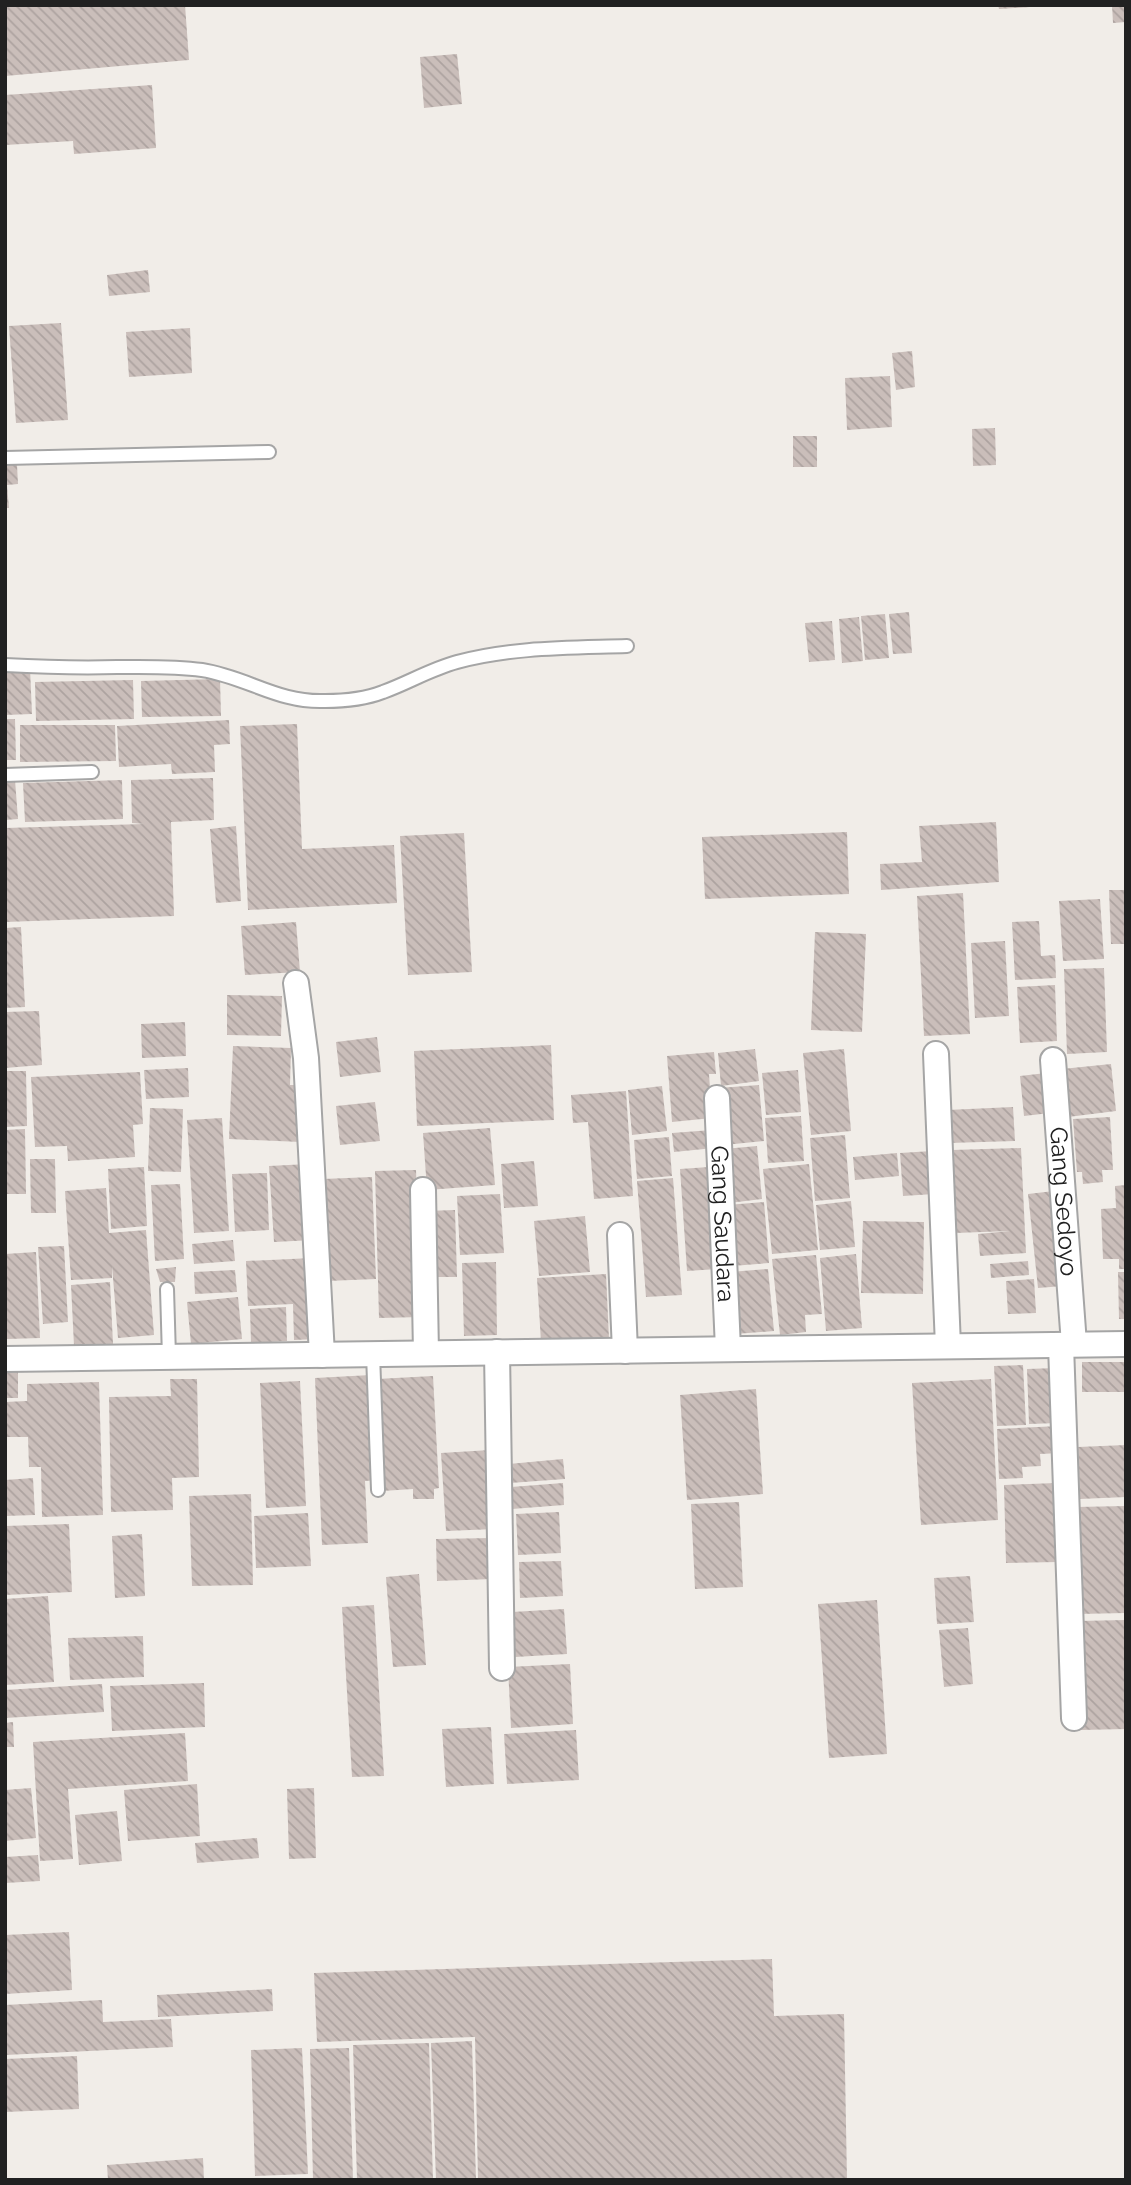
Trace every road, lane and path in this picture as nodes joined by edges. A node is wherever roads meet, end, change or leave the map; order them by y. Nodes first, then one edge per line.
1 (269, 452) dead end
2 (5, 458) edge
3 (626, 646) dead end
4 (5, 666) edge
5 (92, 772) dead end
6 (5, 775) edge
7 (296, 983) dead end
8 (936, 1054) dead end
9 (1053, 1060) dead end
10 (717, 1098) dead end
11 (424, 1190) dead end
12 (620, 1235) dead end
13 (167, 1289) dead end
14 (1126, 1344) edge
15 (1067, 1345) junction
16 (948, 1346) junction
17 (729, 1349) junction
18 (625, 1351) junction
19 (497, 1352) junction
20 (426, 1353) junction
21 (373, 1354) junction
22 (322, 1355) junction
23 (169, 1357) junction
24 (5, 1359) edge
25 (378, 1490) dead end
26 (502, 1668) dead end
27 (1074, 1718) dead end

1 - 2 lane
3 - 4 lane
5 - 6 lane
7 - 22 street
8 - 16 street
9 - 15 street, Gang Sedoyo
10 - 17 street, Gang Saudara
11 - 20 street
12 - 18 street
13 - 23 lane
14 - 15 street
15 - 16 street
15 - 27 street, Gang Sedoyo
16 - 17 street
17 - 18 street
18 - 19 street
19 - 20 street
19 - 26 street
20 - 21 street
21 - 22 street
21 - 25 lane
22 - 23 street
23 - 24 street

